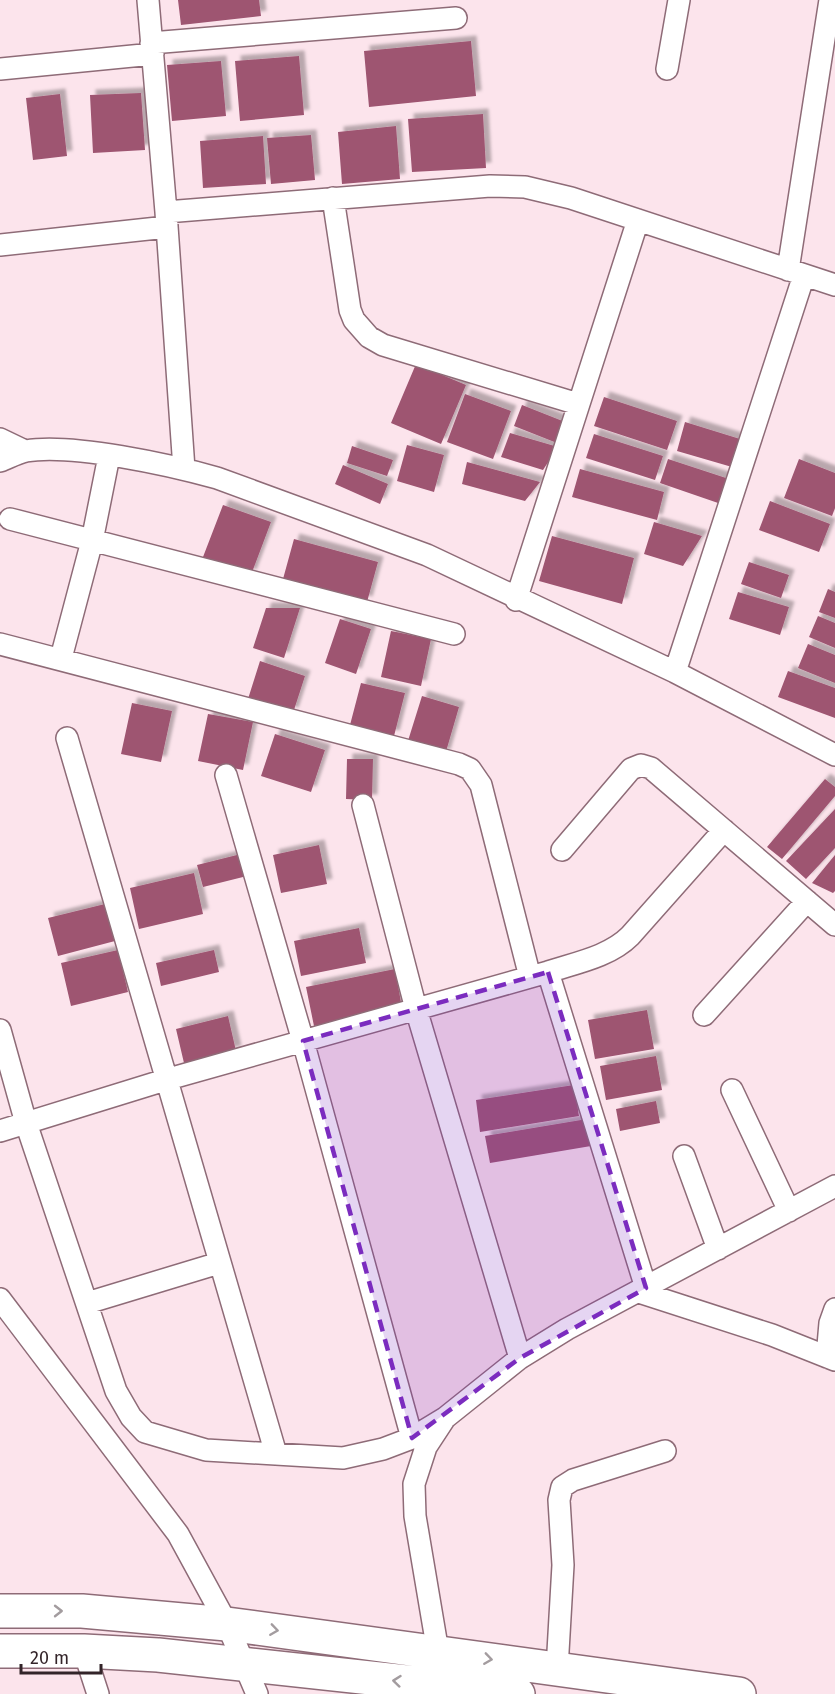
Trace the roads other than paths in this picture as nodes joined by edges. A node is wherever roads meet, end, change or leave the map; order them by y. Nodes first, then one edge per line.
1 (148, 0) edge
2 (679, 0) edge
3 (830, 0) edge
4 (456, 18) dead end
5 (152, 49) junction
6 (0, 69) edge
7 (667, 69) dead end
8 (333, 198) junction
9 (167, 219) junction
10 (638, 220) junction
11 (0, 245) edge
12 (796, 272) junction
13 (835, 285) edge
14 (578, 404) junction
15 (0, 439) edge
16 (25, 451) junction
17 (109, 456) junction
18 (0, 461) edge
19 (184, 469) junction
20 (10, 519) dead end
21 (92, 541) junction
22 (516, 600) junction
23 (454, 634) dead end
24 (0, 644) edge
25 (61, 658) junction
26 (675, 672) junction
27 (68, 738) dead end
28 (835, 755) edge
29 (226, 775) dead end
30 (363, 805) dead end
31 (724, 830) junction
32 (562, 850) dead end
33 (807, 901) junction
34 (831, 914) edge
35 (539, 975) junction
36 (416, 1009) junction
37 (704, 1015) dead end
38 (0, 1030) edge
39 (303, 1041) junction
40 (165, 1080) junction
41 (732, 1090) dead end
42 (26, 1123) junction
43 (0, 1131) edge
44 (684, 1156) dead end
45 (835, 1186) edge
46 (789, 1211) junction
47 (718, 1249) junction
48 (219, 1263) junction
49 (642, 1290) junction
50 (0, 1299) edge
51 (87, 1303) junction
52 (835, 1309) edge
53 (520, 1358) junction
54 (831, 1358) edge
55 (445, 1418) junction
56 (412, 1438) junction
57 (665, 1452) dead end
58 (276, 1454) junction
59 (0, 1611) edge
60 (227, 1624) junction
61 (84, 1651) junction
62 (0, 1652) edge
63 (438, 1653) junction
64 (244, 1664) junction
65 (557, 1669) junction
66 (98, 1694) edge
67 (257, 1694) edge
68 (518, 1694) edge
69 (739, 1694) edge

1 - 5 street
2 - 7 street
3 - 12 street
4 - 5 street
5 - 6 street
5 - 9 street
8 - 9 street
8 - 10 street
8 - 14 street
9 - 11 street
9 - 19 street
10 - 12 street
10 - 14 street
12 - 13 street
12 - 26 street
14 - 22 street
15 - 16 street
16 - 17 street
16 - 18 street
17 - 19 street
17 - 21 street
19 - 22 street
20 - 21 street
21 - 23 street
21 - 25 street
22 - 26 street
24 - 25 street
25 - 35 street
26 - 28 street
27 - 40 street
29 - 39 street
30 - 36 street
31 - 32 street
31 - 33 street
31 - 35 street
33 - 34 street
33 - 37 street
35 - 36 street
35 - 49 street
36 - 39 street
36 - 53 street
38 - 42 street
39 - 40 street
39 - 56 street
40 - 42 street
40 - 48 street
41 - 46 street
42 - 43 street
42 - 51 street
44 - 47 street
45 - 46 street
46 - 47 street
47 - 49 street
48 - 51 street
48 - 58 street
49 - 53 street
49 - 54 street
50 - 60 street
51 - 58 street
52 - 54 street
53 - 55 street
55 - 56 street
55 - 63 street
56 - 58 street
57 - 65 street
59 -> 60 main road
60 -> 63 main road
60 - 64 street
61 - 62 main road
61 - 64 main road
61 - 66 street
63 -> 65 main road
64 - 67 street
68 -> 64 main road
65 - 69 main road

